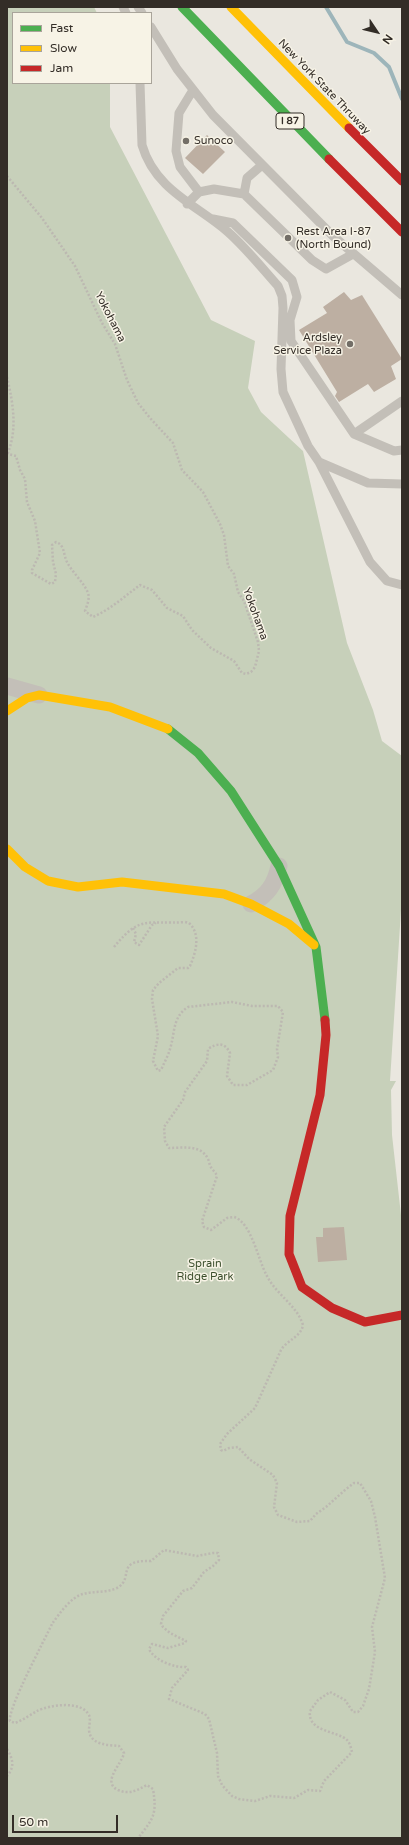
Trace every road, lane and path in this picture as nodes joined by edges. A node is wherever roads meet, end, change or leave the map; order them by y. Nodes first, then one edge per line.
1 (182, 7) edge
2 (231, 7) edge
3 (152, 29) edge
4 (140, 84) edge
5 (193, 90) junction
6 (262, 165) junction
7 (7, 176) edge
8 (402, 181) edge
9 (199, 192) junction
10 (244, 194) junction
11 (187, 204) junction
12 (210, 218) junction
13 (402, 232) edge
14 (353, 254) junction
15 (402, 295) edge
16 (7, 377) edge
17 (402, 401) edge
18 (354, 434) junction
19 (402, 450) edge
20 (7, 454) edge
21 (319, 462) junction
22 (402, 484) edge
23 (402, 585) edge
24 (7, 686) edge
25 (39, 695) junction
26 (7, 711) edge
27 (7, 849) edge
28 (279, 866) junction
29 (251, 904) junction
30 (156, 923) junction
31 (133, 928) junction
32 (114, 947) dead end
33 (316, 947) junction
34 (402, 1315) edge
35 (7, 1749) edge
36 (7, 1776) edge
37 (138, 1838) edge

1 - 13 main road, I 87
2 - 8 main road, New York State Thruway
3 - 5 lane
4 - 11 lane
5 - 6 lane
5 - 9 lane
6 - 10 lane
6 - 14 lane
7 - 20 path, Yokohama
9 - 10 lane
9 - 11 lane
10 - 14 lane
11 - 12 lane
12 - 18 lane
12 - 21 lane
14 - 15 lane
16 - 20 path
17 - 18 lane
18 - 19 lane
21 - 22 lane
21 - 23 lane
24 - 25 street
25 - 26 main road
25 - 28 main road
27 - 29 main road
28 - 29 street
28 - 33 main road
29 - 33 main road
30 - 31 path
30 - 31 path
30 - 37 path
31 - 32 path
33 - 34 main road
35 - 36 path

